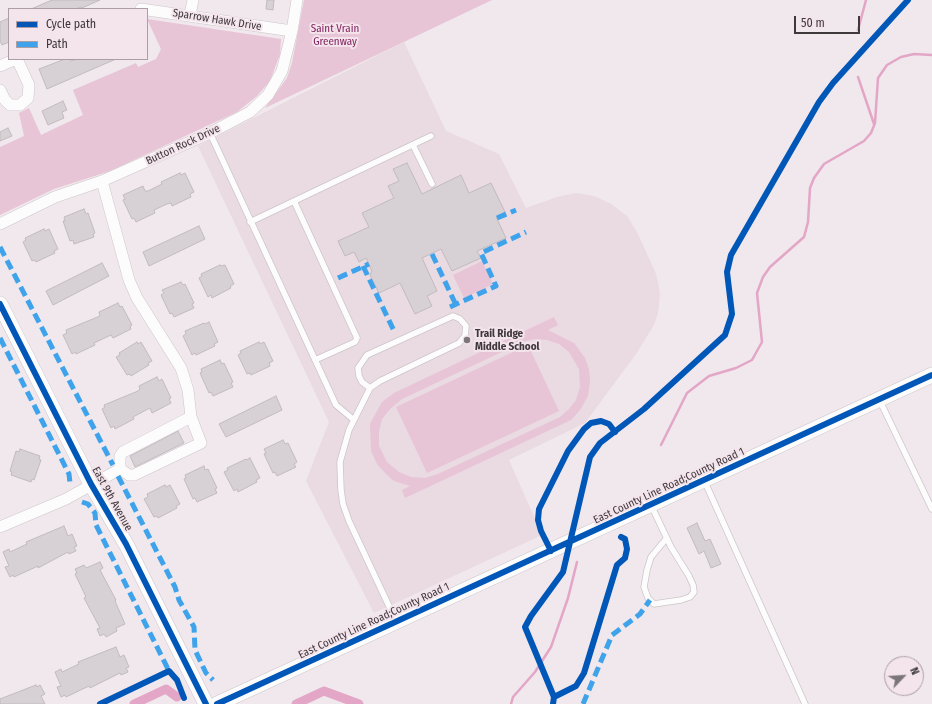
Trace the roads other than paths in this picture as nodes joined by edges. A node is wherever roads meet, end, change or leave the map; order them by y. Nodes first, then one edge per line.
1 (193, 0) edge
2 (297, 0) edge
3 (148, 10) edge
4 (190, 15) junction
5 (292, 31) junction
6 (15, 60) edge
7 (17, 60) edge
8 (0, 66) edge
9 (0, 90) edge
10 (210, 134) junction
11 (432, 136) dead end
12 (413, 145) junction
13 (102, 181) junction
14 (432, 184) dead end
15 (294, 201) junction
16 (250, 222) junction
17 (0, 224) edge
18 (0, 304) edge
19 (315, 360) junction
20 (932, 375) edge
21 (370, 388) junction
22 (879, 399) junction
23 (191, 417) junction
24 (354, 420) junction
25 (120, 469) junction
26 (704, 480) junction
27 (91, 484) junction
28 (651, 505) junction
29 (932, 509) edge
30 (0, 527) edge
31 (666, 539) junction
32 (397, 622) junction
33 (206, 704) edge
34 (217, 704) edge
35 (804, 704) edge

1 - 4 street
2 - 5 street, Button Rock Drive
3 - 4 street, Sparrow Hawk Drive
4 - 5 street, Sparrow Hawk Drive
5 - 10 street, Button Rock Drive
6 - 8 street
7 - 9 street
10 - 13 street, Button Rock Drive
10 - 16 lane
11 - 12 lane
12 - 14 lane
12 - 15 lane
13 - 17 street, Button Rock Drive
13 - 23 street
15 - 16 lane
15 - 19 lane
16 - 19 lane
18 - 27 main road, East 9th Avenue
19 - 24 lane
20 - 22 main road, East County Line Road;County Road 1
21 - 21 lane
21 - 24 lane
22 - 26 main road, East County Line Road;County Road 1
22 - 29 lane
23 - 25 street
23 - 25 street
24 - 32 lane
25 - 27 street
26 - 28 main road, East County Line Road;County Road 1
26 - 35 lane
27 - 30 street
27 - 33 main road, East 9th Avenue
28 - 31 lane
28 - 32 main road, East County Line Road;County Road 1
31 - 31 lane
32 - 34 main road, East County Line Road;County Road 1

